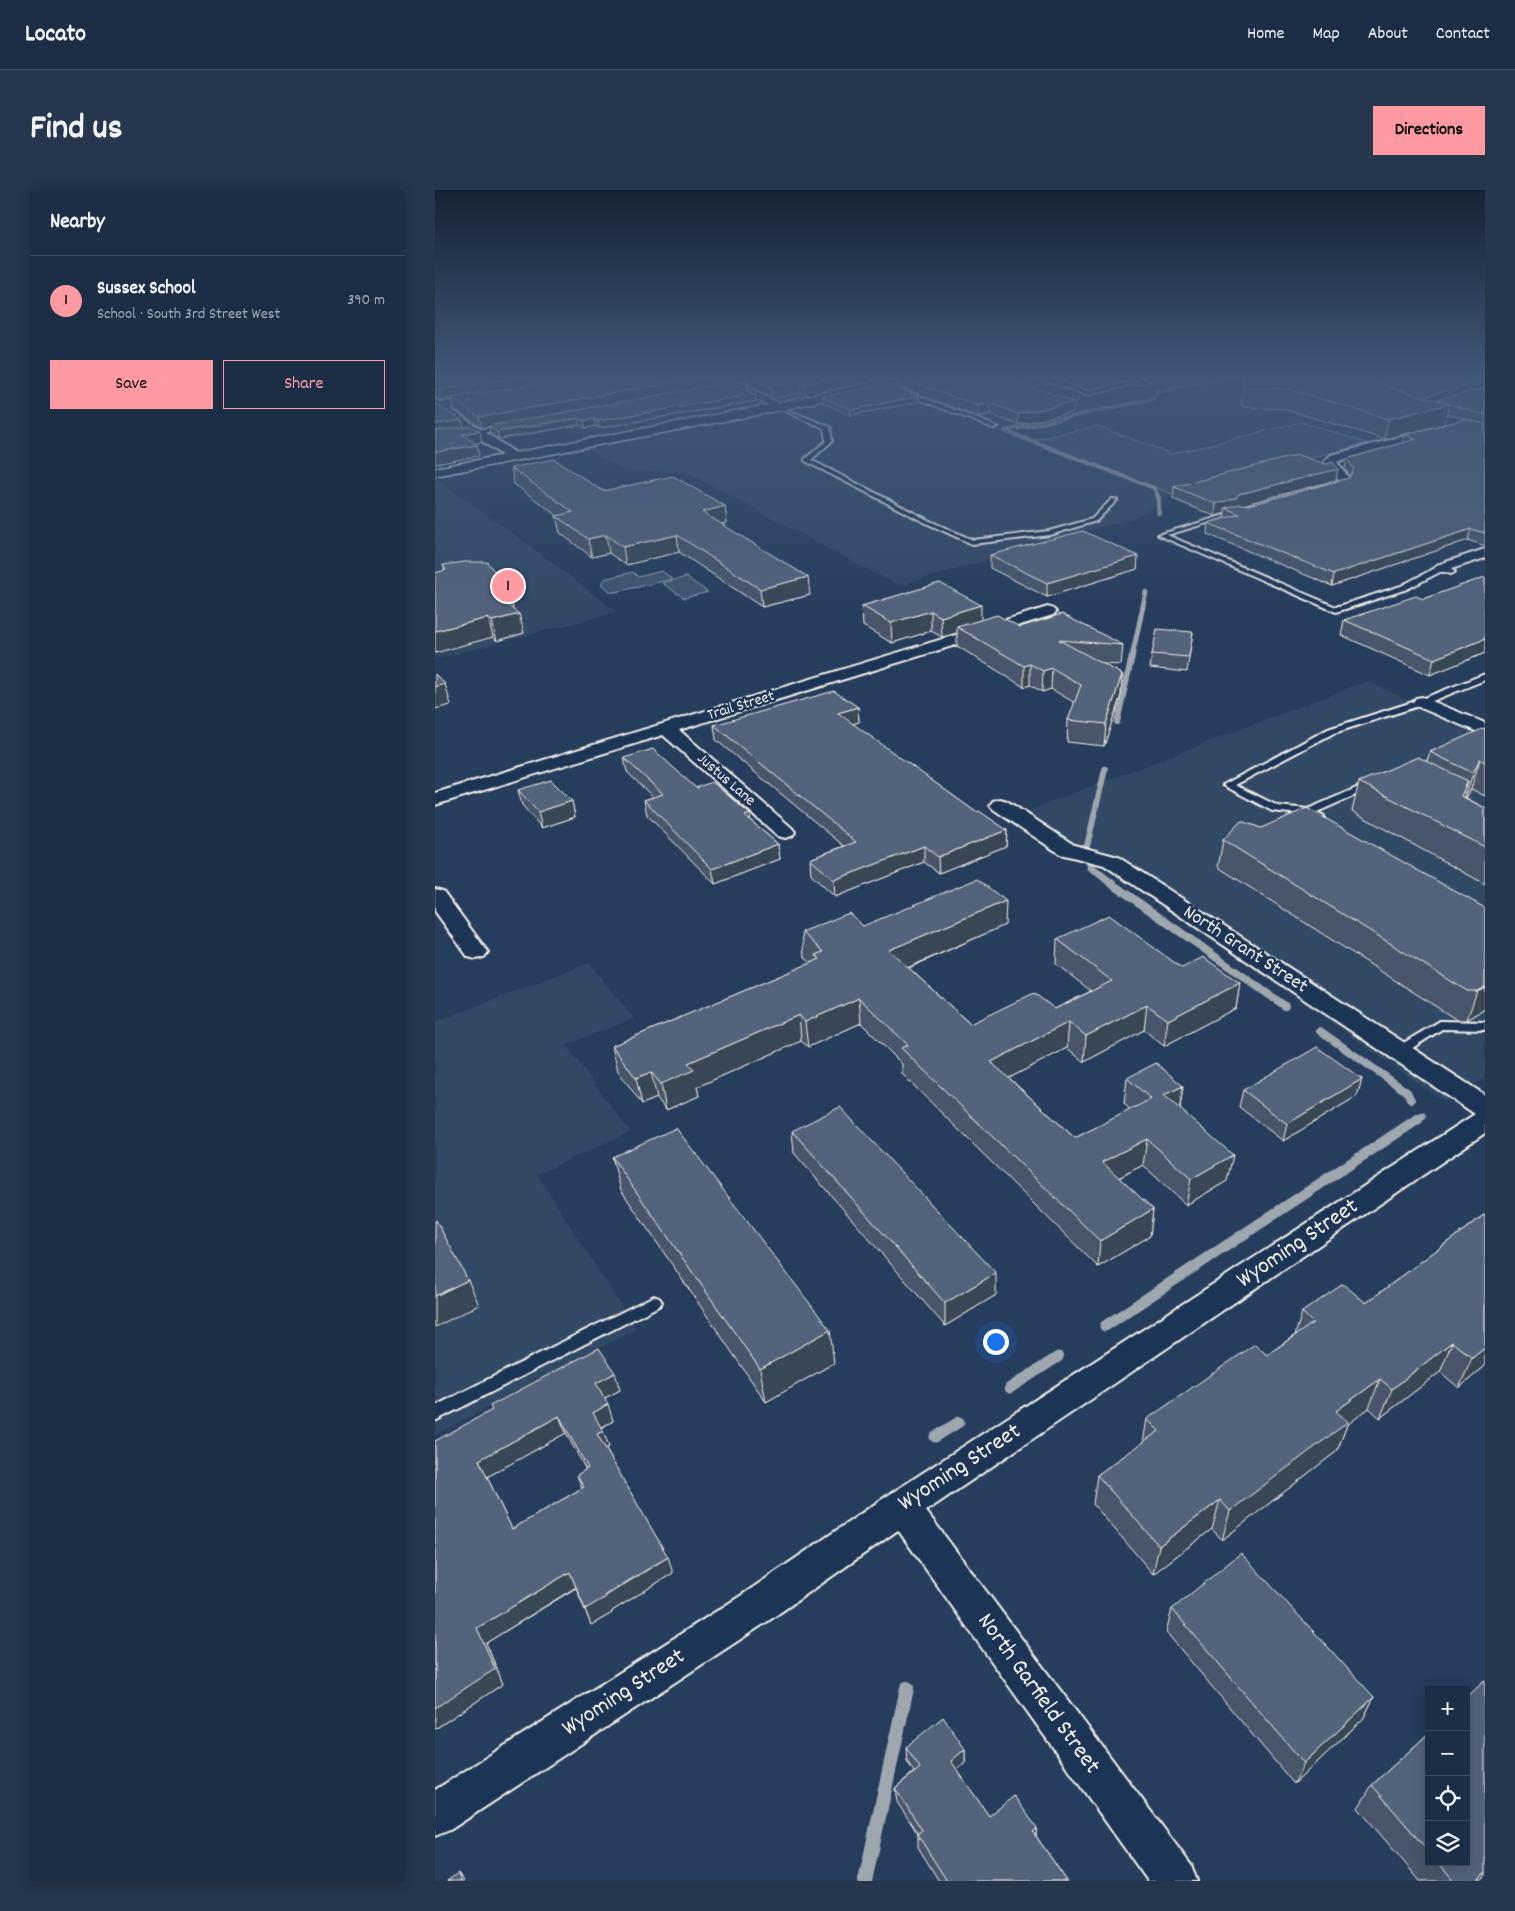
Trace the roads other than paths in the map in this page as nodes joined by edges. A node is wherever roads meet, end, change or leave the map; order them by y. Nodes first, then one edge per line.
1 (507, 453) edge
2 (535, 453) edge
3 (815, 453) edge
4 (1354, 453) edge
5 (513, 457) junction
6 (435, 472) edge
7 (1297, 496) edge
8 (1115, 500) dead end
9 (1248, 510) edge
10 (1485, 553) edge
11 (1446, 570) joint
12 (1048, 612) dead end
13 (1485, 677) edge
14 (1422, 702) junction
15 (667, 729) junction
16 (1482, 735) edge
17 (1379, 781) edge
18 (435, 800) edge
19 (999, 805) dead end
20 (1309, 812) junction
21 (1326, 821) edge
22 (785, 832) dead end
23 (435, 896) edge
24 (476, 952) dead end
25 (1485, 1026) edge
26 (1399, 1051) junction
27 (1485, 1108) edge
28 (1485, 1120) edge
29 (654, 1302) dead end
30 (435, 1414) edge
31 (902, 1507) junction
32 (435, 1815) edge
33 (1175, 1881) edge

1 - 5 street
2 - 5 main road
3 - 8 lane
4 - 7 street
5 - 6 main road
9 - 11 lane
10 - 11 street
12 - 15 street, Trail Street
13 - 14 lane
14 - 16 street
14 - 20 lane
15 - 18 street, Trail Street
15 - 22 street, Justus Lane
17 - 20 lane
19 - 26 street, North Grant Street
20 - 21 lane
23 - 24 street
25 - 26 lane
26 - 27 street, North Grant Street
28 - 31 street, Wyoming Street
29 - 30 lane
31 - 32 street, Wyoming Street
31 - 33 street, North Garfield Street

